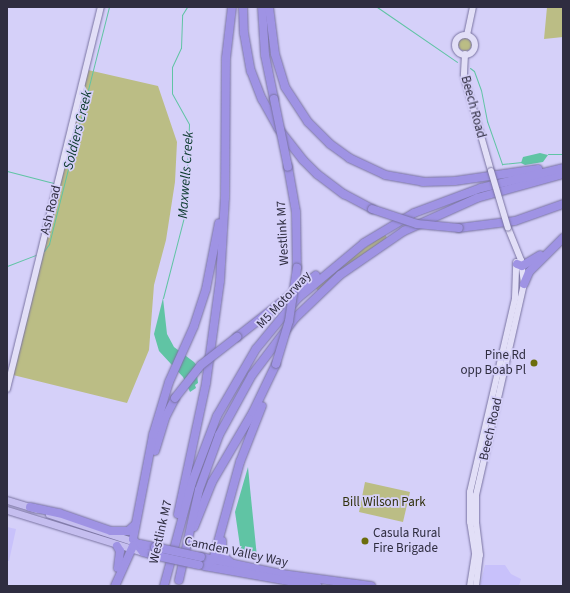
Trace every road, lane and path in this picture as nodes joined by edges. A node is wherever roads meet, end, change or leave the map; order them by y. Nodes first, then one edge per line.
1 (101, 7) edge
2 (243, 7) edge
3 (262, 7) edge
4 (269, 7) edge
5 (473, 7) edge
6 (231, 11) edge
7 (467, 35) junction
8 (465, 54) junction
9 (226, 110) junction
10 (563, 164) edge
11 (563, 168) edge
12 (563, 174) edge
13 (563, 204) edge
14 (563, 238) edge
15 (364, 243) junction
16 (550, 249) junction
17 (519, 265) junction
18 (524, 284) junction
19 (273, 375) junction
20 (7, 389) edge
21 (148, 467) junction
22 (7, 500) edge
23 (30, 507) junction
24 (7, 510) edge
25 (226, 513) junction
26 (135, 525) junction
27 (133, 545) junction
28 (117, 546) junction
29 (213, 560) junction
30 (202, 563) junction
31 (239, 566) junction
32 (116, 583) edge
33 (178, 583) edge
34 (163, 586) edge
35 (317, 586) edge
36 (371, 586) edge
37 (470, 586) edge
38 (476, 586) edge

1 - 20 main road, Ash Road
2 - 13 highway, bridge
3 - 19 highway, Westlink M7, bridge
4 - 10 highway
5 - 7 main road
6 - 9 highway, Westlink M7
7 - 8 main road
7 - 8 main road
8 - 17 main road, Beech Road, bridge
9 - 21 highway
9 - 34 highway, Westlink M7
11 - 15 highway, M5 Motorway
12 - 33 highway, M5 Motorway
14 - 16 highway
15 - 21 highway, bridge
15 - 34 highway, M5 Motorway
16 - 17 highway
16 - 18 highway
17 - 18 main road, Beech Road
17 - 37 main road, Beech Road
18 - 38 main road, Beech Road
19 - 25 highway
19 - 33 highway
21 - 26 highway
22 - 23 main road
23 - 26 highway
23 - 27 main road
24 - 28 main road
25 - 29 highway
25 - 31 highway
26 - 27 highway
27 - 28 main road
27 - 30 highway, Camden Valley Way, bridge
27 - 32 highway
28 - 32 highway
29 - 30 highway, Camden Valley Way
29 - 31 highway, Camden Valley Way
30 - 35 highway, Camden Valley Way
31 - 36 highway, Camden Valley Way

